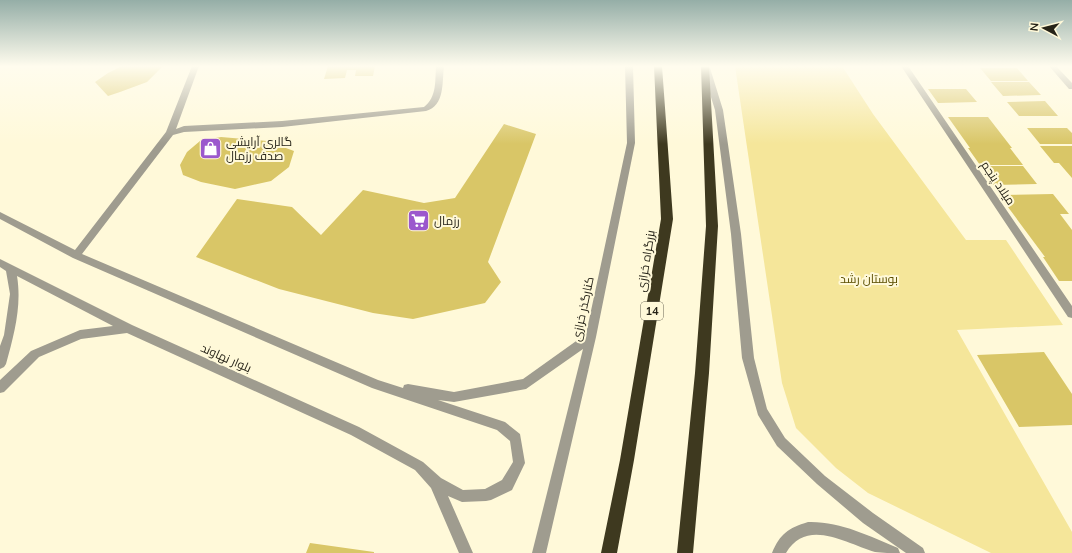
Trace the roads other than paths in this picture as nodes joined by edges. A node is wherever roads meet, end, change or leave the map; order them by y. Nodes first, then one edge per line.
1 (186, 92) edge
2 (438, 92) edge
3 (630, 92) edge
4 (660, 92) edge
5 (706, 92) edge
6 (713, 92) edge
7 (921, 92) edge
8 (170, 132) junction
9 (0, 215) edge
10 (76, 255) junction
11 (0, 263) edge
12 (11, 268) junction
13 (1072, 314) edge
14 (128, 328) junction
15 (591, 337) junction
16 (0, 364) edge
17 (376, 384) junction
18 (0, 388) edge
19 (436, 483) junction
20 (466, 553) edge
21 (539, 553) edge
22 (609, 553) edge
23 (685, 553) edge
24 (779, 553) edge
25 (893, 553) edge
26 (918, 553) edge

1 - 8 street
2 - 8 street
3 - 15 street, کنارگذر خرازی
4 - 22 highway, بزرگراه خرازی / 14
5 - 23 highway
6 - 26 street
7 - 13 street, میلاد پنجم
8 - 10 street
9 - 10 street
10 - 17 street
11 - 12 street, بلوار نهاوند
12 - 14 street, بلوار نهاوند
12 - 16 street
14 - 18 street
14 - 19 street, بلوار نهاوند
15 - 17 street
15 - 21 street, کنارگذر خرازی
17 - 19 street
19 - 20 street
24 - 25 street

